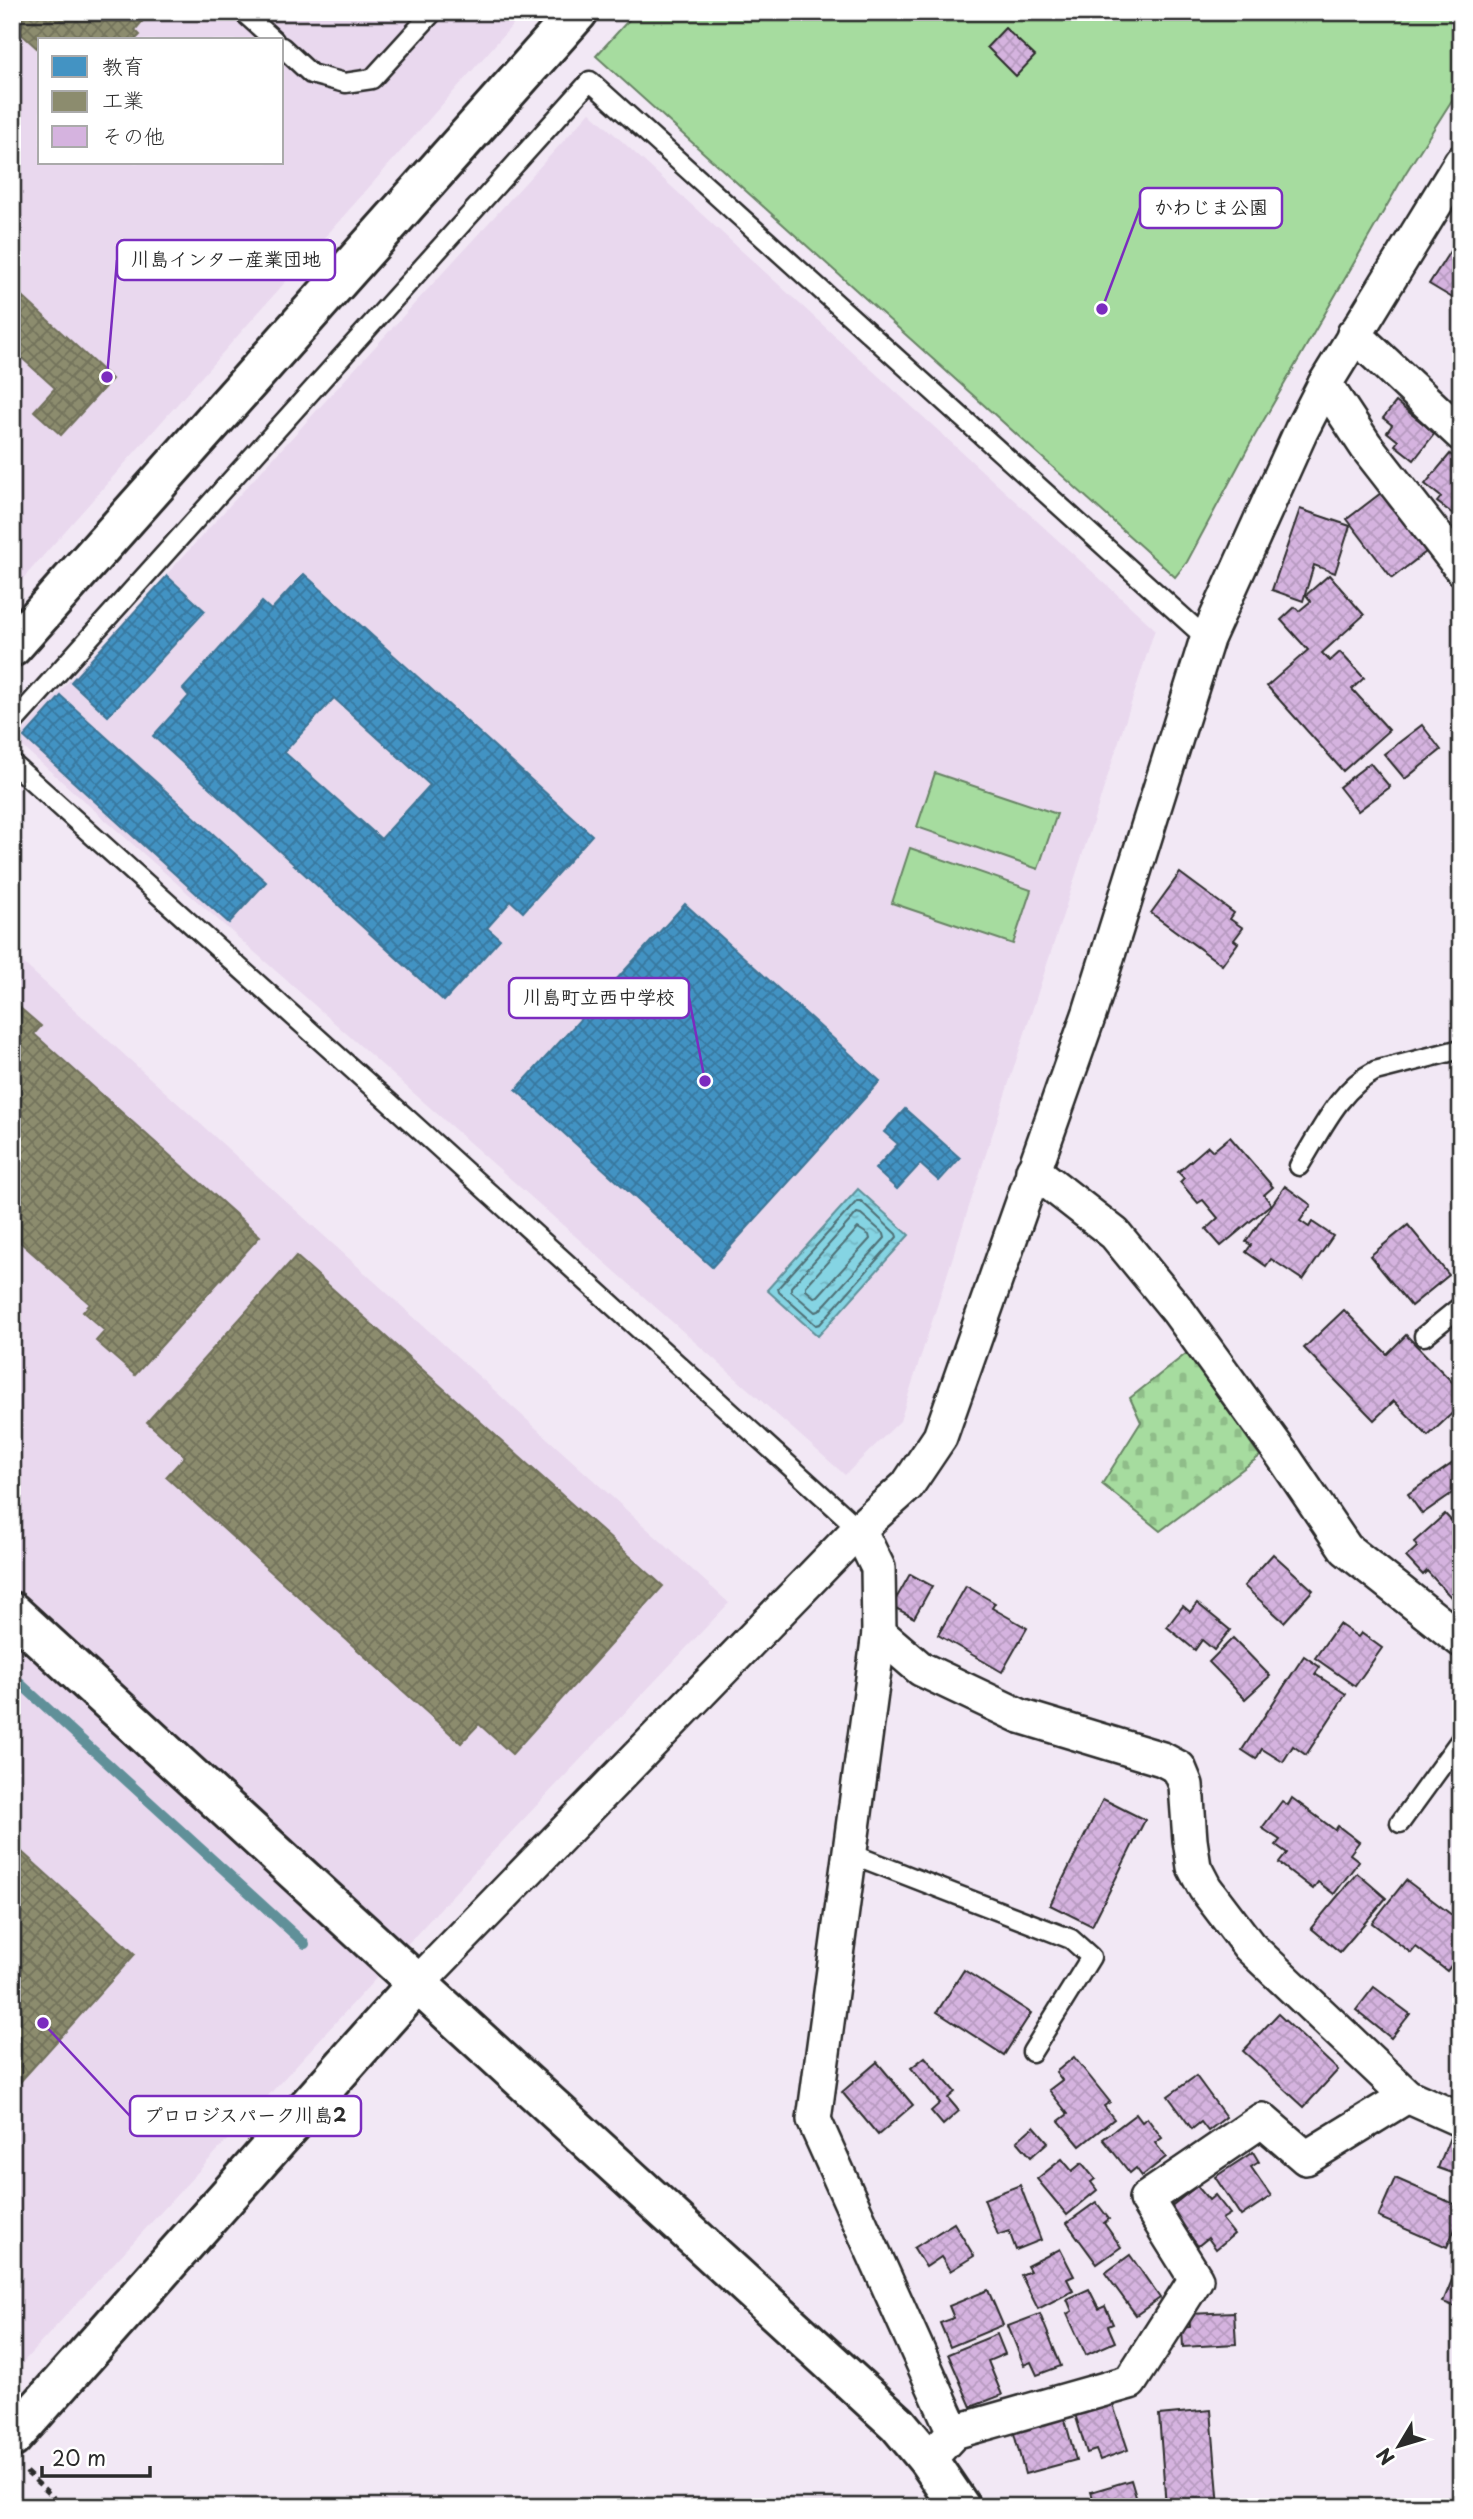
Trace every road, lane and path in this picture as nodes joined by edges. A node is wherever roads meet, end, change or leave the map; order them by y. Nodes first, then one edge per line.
1 (243, 12) edge
2 (433, 12) edge
3 (578, 12) edge
4 (272, 38) edge
5 (284, 49) edge
6 (1461, 162) edge
7 (1354, 334) junction
8 (1325, 384) junction
9 (1461, 434) edge
10 (1461, 568) edge
11 (1207, 639) junction
12 (12, 647) edge
13 (12, 724) edge
14 (12, 763) edge
15 (1461, 1049) edge
16 (1299, 1166) dead end
17 (1033, 1170) junction
18 (1461, 1306) edge
19 (1423, 1336) dead end
20 (859, 1529) junction
21 (12, 1612) edge
22 (879, 1633) junction
23 (1461, 1640) edge
24 (1461, 1739) edge
25 (1400, 1823) dead end
26 (849, 1853) junction
27 (417, 1984) junction
28 (1032, 2052) dead end
29 (1407, 2095) junction
30 (1461, 2120) edge
31 (954, 2432) junction
32 (17, 2454) edge
33 (928, 2460) junction
34 (64, 2507) edge
35 (960, 2507) edge

1 - 4 lane
2 - 5 lane
3 - 12 street
6 - 7 street
7 - 8 street
7 - 9 street
8 - 10 street
8 - 11 street
11 - 13 lane
11 - 17 street
14 - 20 lane
15 - 16 lane
17 - 20 street
17 - 23 street
18 - 19 lane
20 - 22 street
20 - 27 street
21 - 27 street
22 - 26 street
22 - 29 street
24 - 25 lane
26 - 28 lane
26 - 31 street
27 - 32 street
27 - 33 street
29 - 30 street
29 - 31 street
31 - 33 street
32 - 34 path
33 - 35 street

